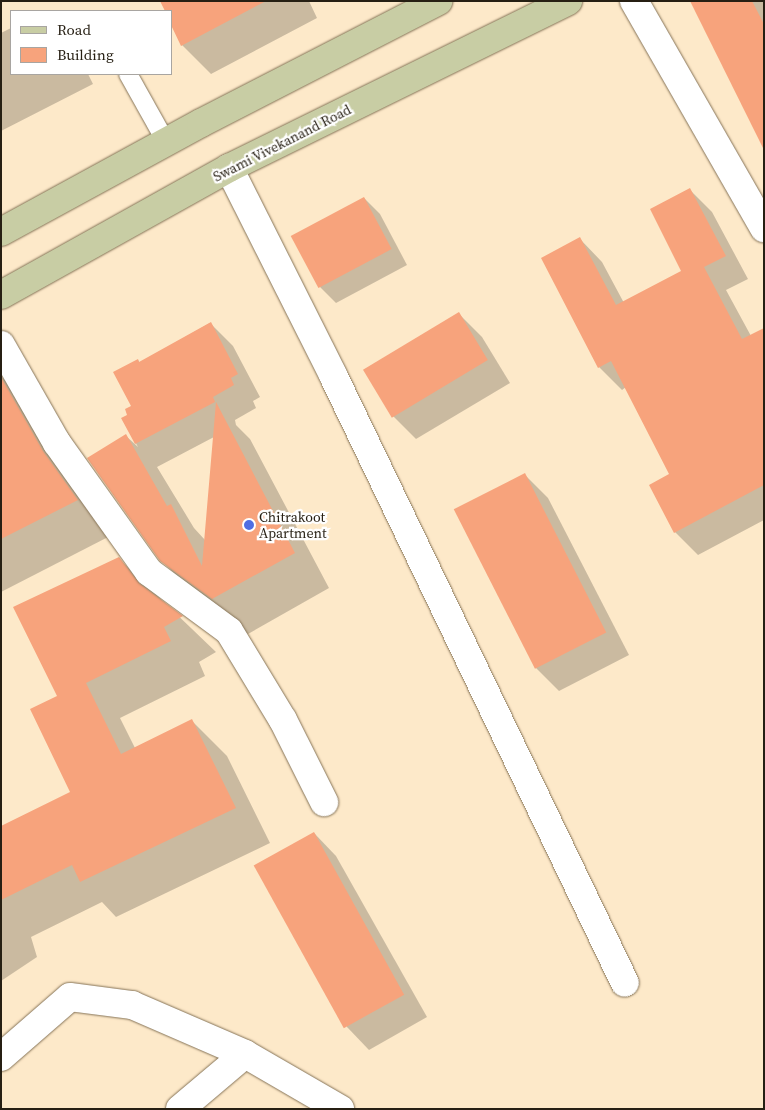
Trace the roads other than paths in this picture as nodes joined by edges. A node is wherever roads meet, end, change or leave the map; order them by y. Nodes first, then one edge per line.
1 (438, 1) edge
2 (568, 1) edge
3 (634, 1) edge
4 (129, 75) edge
5 (166, 142) junction
6 (229, 168) junction
7 (764, 228) edge
8 (1, 232) edge
9 (1, 294) edge
10 (1, 345) edge
11 (324, 802) dead end
12 (625, 984) dead end
13 (245, 1054) junction
14 (1, 1057) edge
15 (180, 1109) edge
16 (340, 1109) edge

1 - 5 main road
2 - 6 main road, Swami Vivekanand Road
3 - 7 street
4 - 5 lane
5 - 8 main road
6 - 9 main road, Swami Vivekanand Road
6 - 12 street
10 - 11 street
13 - 14 street
13 - 15 street
13 - 16 street

